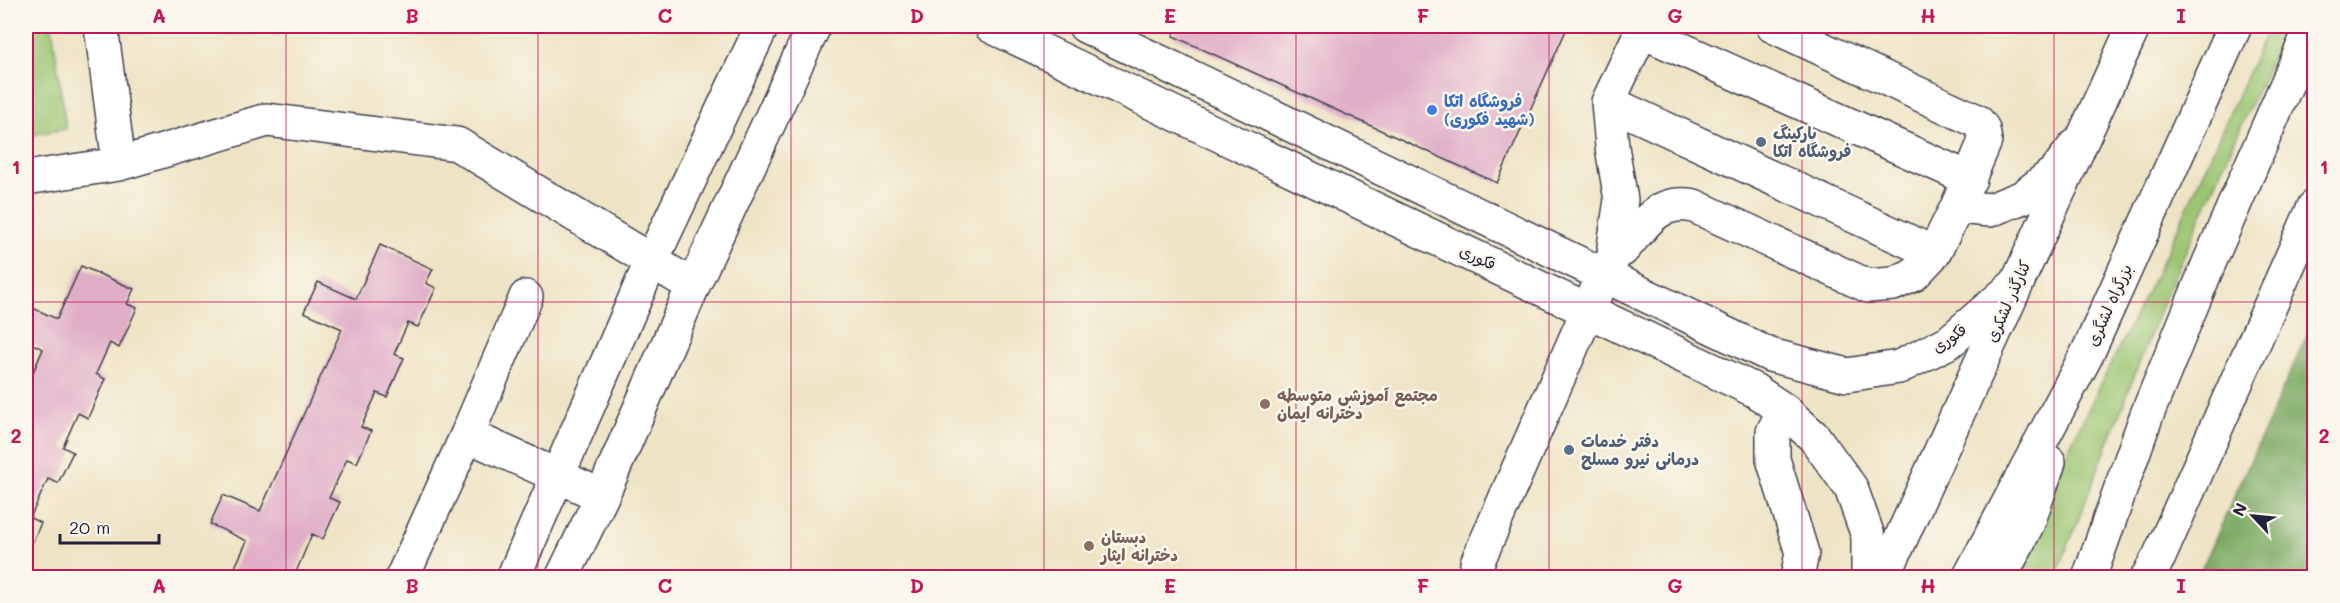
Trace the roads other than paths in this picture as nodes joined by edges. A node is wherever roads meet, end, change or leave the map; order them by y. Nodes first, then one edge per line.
1 (101, 26) edge
2 (762, 26) edge
3 (814, 26) edge
4 (991, 26) edge
5 (1085, 26) edge
6 (1773, 26) edge
7 (2134, 26) edge
8 (2235, 26) edge
9 (2312, 26) edge
10 (1642, 28) edge
11 (1608, 102) junction
12 (2085, 132) junction
13 (119, 164) junction
14 (26, 178) edge
15 (1963, 193) junction
16 (2314, 207) edge
17 (1934, 253) junction
18 (651, 262) junction
19 (1610, 263) junction
20 (2016, 284) junction
21 (693, 286) junction
22 (526, 297) dead end
23 (1588, 309) junction
24 (2088, 352) junction
25 (1784, 410) junction
26 (467, 435) junction
27 (557, 474) junction
28 (602, 496) junction
29 (402, 578) edge
30 (513, 578) edge
31 (562, 578) edge
32 (1476, 578) edge
33 (1797, 578) edge
34 (1868, 578) edge
35 (1883, 578) edge
36 (1969, 578) edge
37 (2000, 578) edge
38 (2089, 578) edge
39 (2147, 578) edge

1 - 13 main road
2 - 18 main road
3 - 21 main road
4 - 23 main road, فکوری
5 - 19 main road, فکوری
6 - 15 main road
7 - 12 main road, کنارگذر لشکری
8 - 24 main road, بزرگراه لشگری
9 - 38 main road
10 - 11 main road
10 - 15 main road
11 - 17 main road
11 - 19 main road
12 - 15 main road
12 - 20 main road, کنارگذر لشکری
13 - 14 main road
13 - 18 main road
15 - 17 main road
16 - 39 main road
17 - 19 main road
18 - 21 main road
18 - 27 main road
19 - 20 main road, فکوری
19 - 23 main road
20 - 35 main road, کنارگذر لشکری
21 - 28 main road
22 - 26 main road
23 - 25 main road, فکوری
23 - 32 main road
24 - 36 main road, بزرگراه لشگری
24 - 37 main road
25 - 33 main road
25 - 34 main road, فکوری
26 - 27 main road
26 - 29 main road
27 - 28 main road
27 - 30 main road
28 - 31 main road

